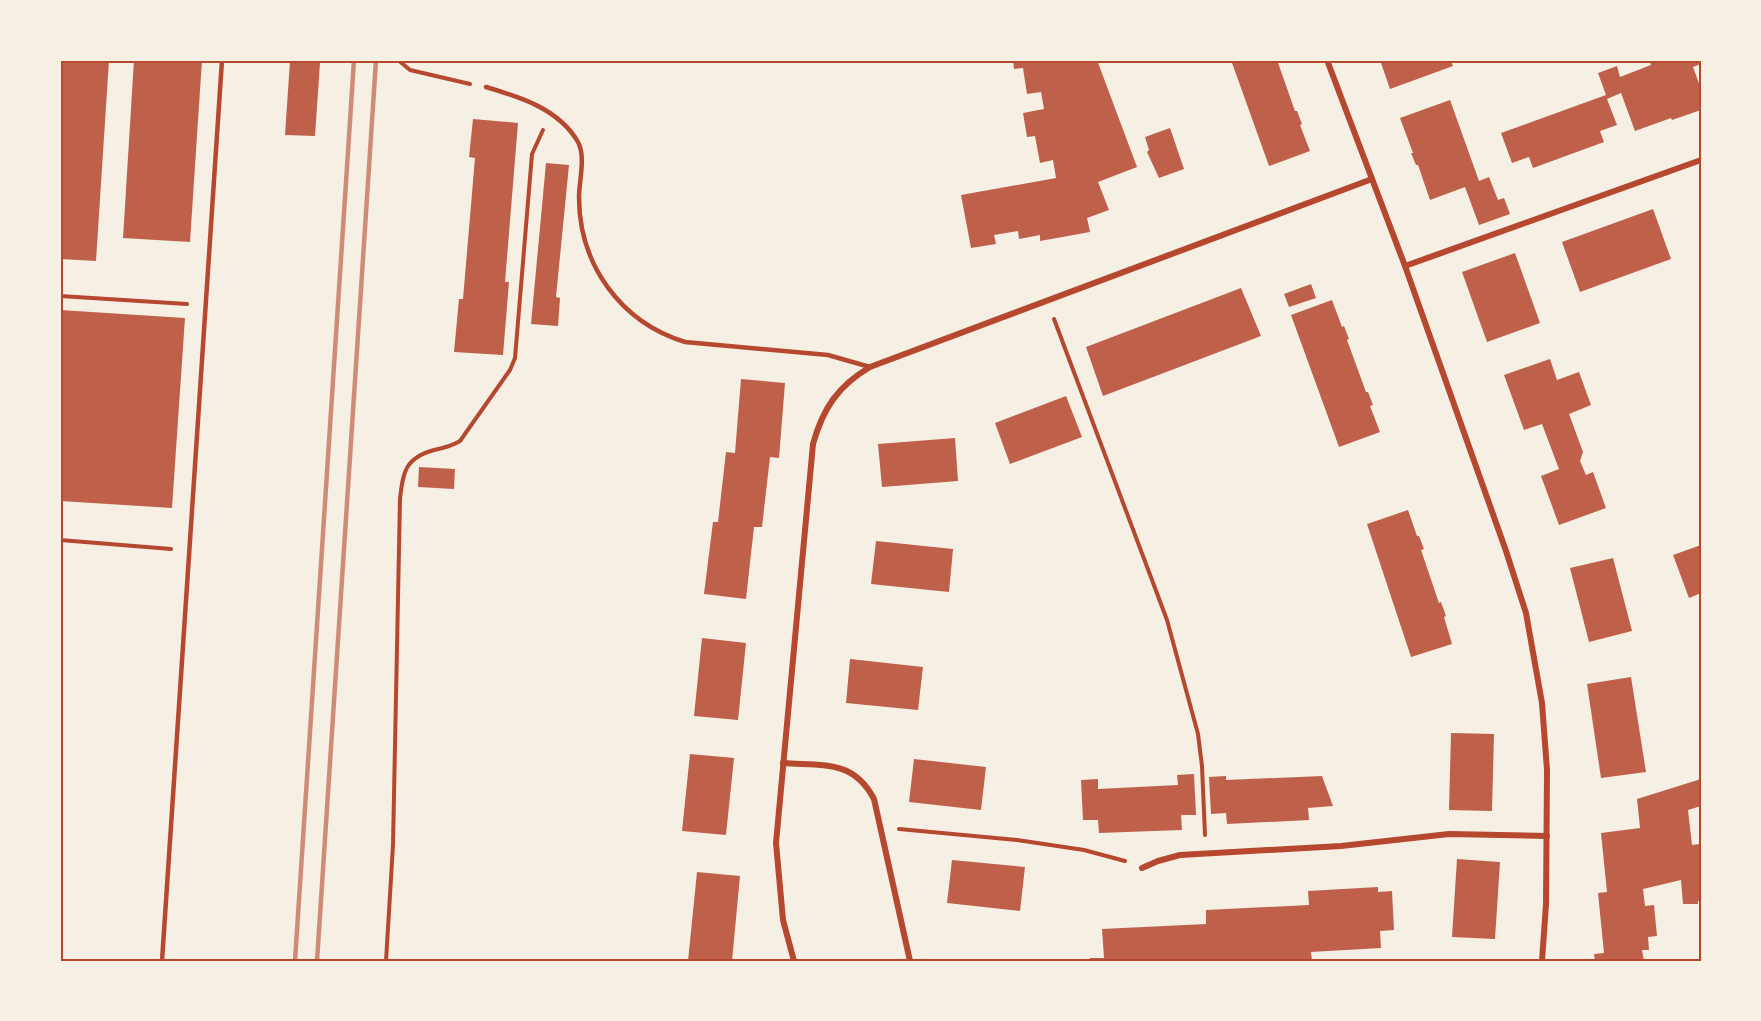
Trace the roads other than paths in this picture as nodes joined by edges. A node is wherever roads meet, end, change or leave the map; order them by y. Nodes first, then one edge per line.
1 (222, 60) edge
2 (1327, 60) edge
3 (486, 87) road end
4 (1701, 160) edge
5 (1372, 179) junction
6 (1405, 266) junction
7 (870, 367) junction
8 (783, 763) junction
9 (1547, 836) junction
10 (1142, 868) road end
11 (162, 961) edge
12 (794, 961) edge
13 (910, 961) edge
14 (1542, 961) edge

1 - 11 lane
2 - 5 street
3 - 7 lane
4 - 6 street
5 - 6 street
5 - 7 street
6 - 9 street
7 - 8 street
8 - 12 street
8 - 13 street
9 - 10 street
9 - 14 street

